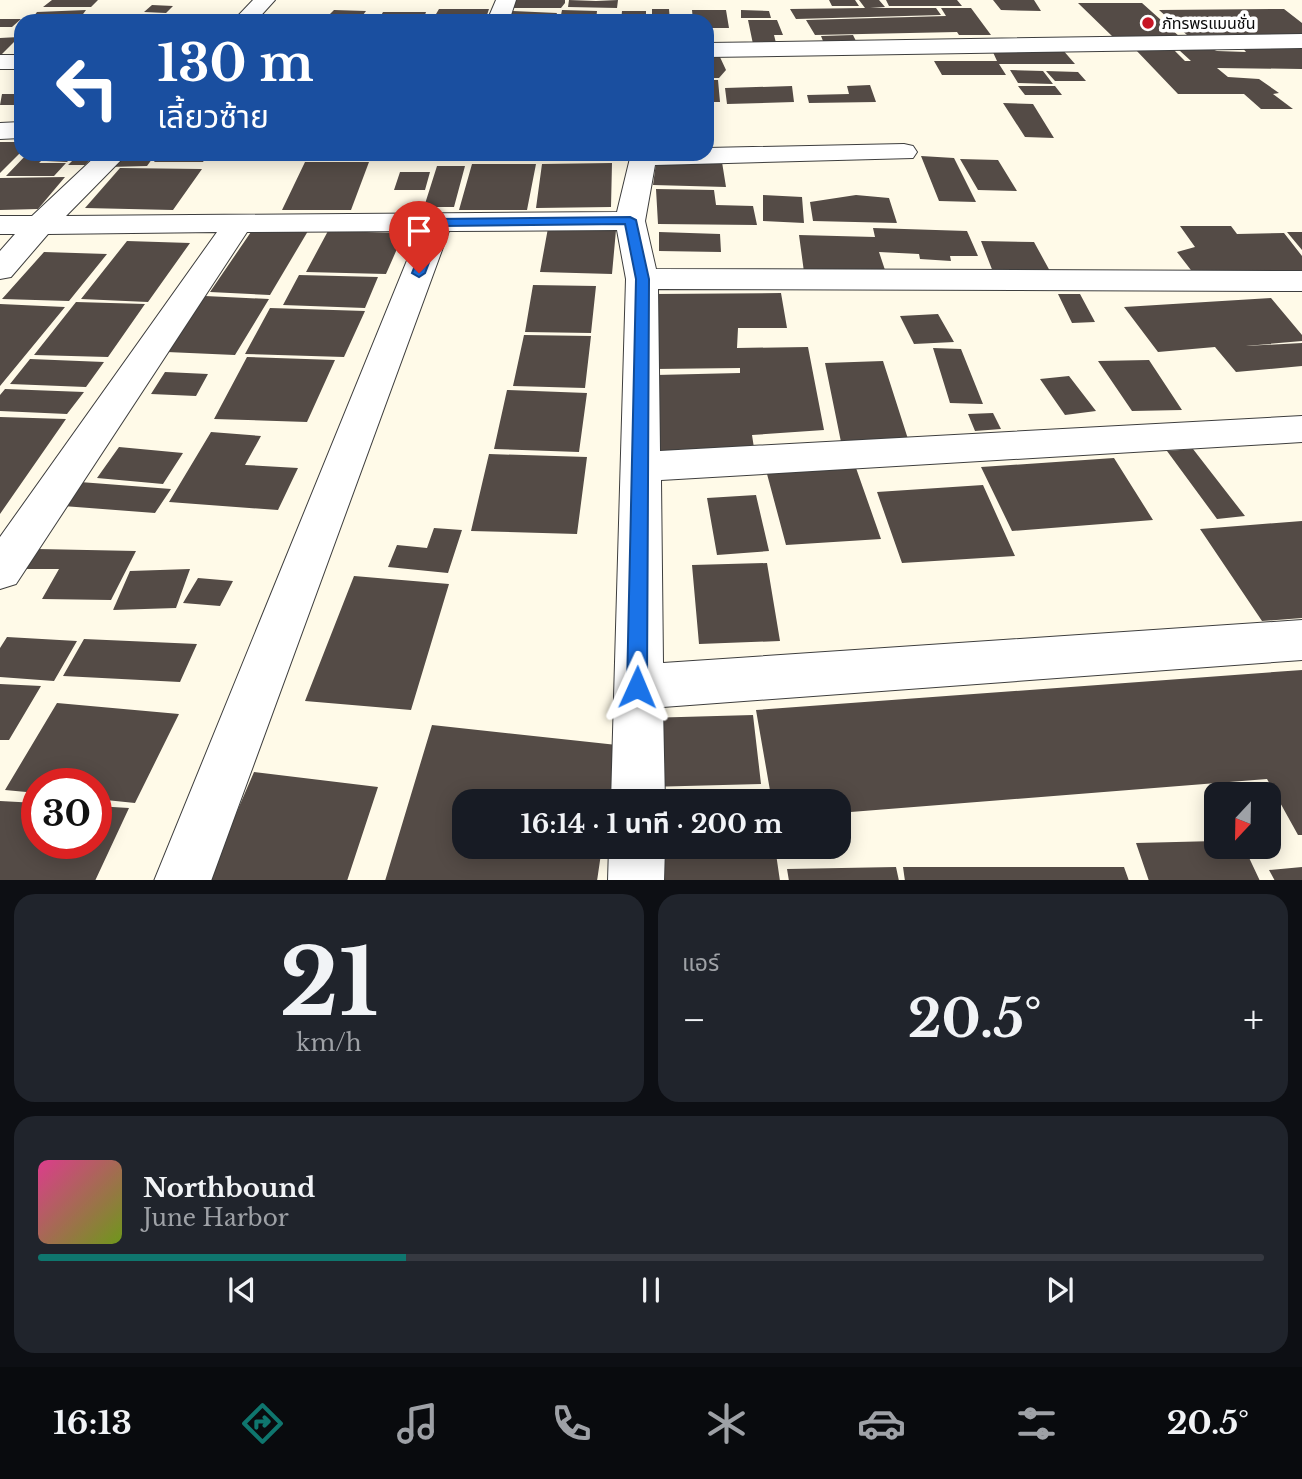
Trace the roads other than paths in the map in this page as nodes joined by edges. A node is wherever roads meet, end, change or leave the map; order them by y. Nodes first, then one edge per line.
1 (265, 0) edge
2 (251, 14) edge
3 (1302, 41) edge
4 (714, 50) edge
5 (904, 152) dead end
6 (714, 154) edge
7 (107, 161) edge
8 (644, 161) edge
9 (630, 220) junction
10 (438, 222) junction
11 (238, 224) junction
12 (0, 225) edge
13 (38, 225) junction
14 (0, 270) edge
15 (642, 279) junction
16 (1302, 281) edge
17 (1302, 429) edge
18 (640, 467) junction
19 (0, 570) edge
20 (1302, 640) edge
21 (637, 687) junction
22 (638, 789) edge
23 (637, 859) edge
24 (182, 880) edge
25 (636, 880) edge

1 - 2 street
3 - 4 street
5 - 6 street
7 - 13 street
8 - 9 street
9 - 10 street
9 - 15 street
10 - 11 street
10 - 24 street
11 - 13 street
11 - 19 street
12 - 13 street
13 - 14 street
15 - 16 street
15 - 18 street
17 - 18 street
18 - 21 street
20 - 21 street
21 - 22 street
23 - 25 street

